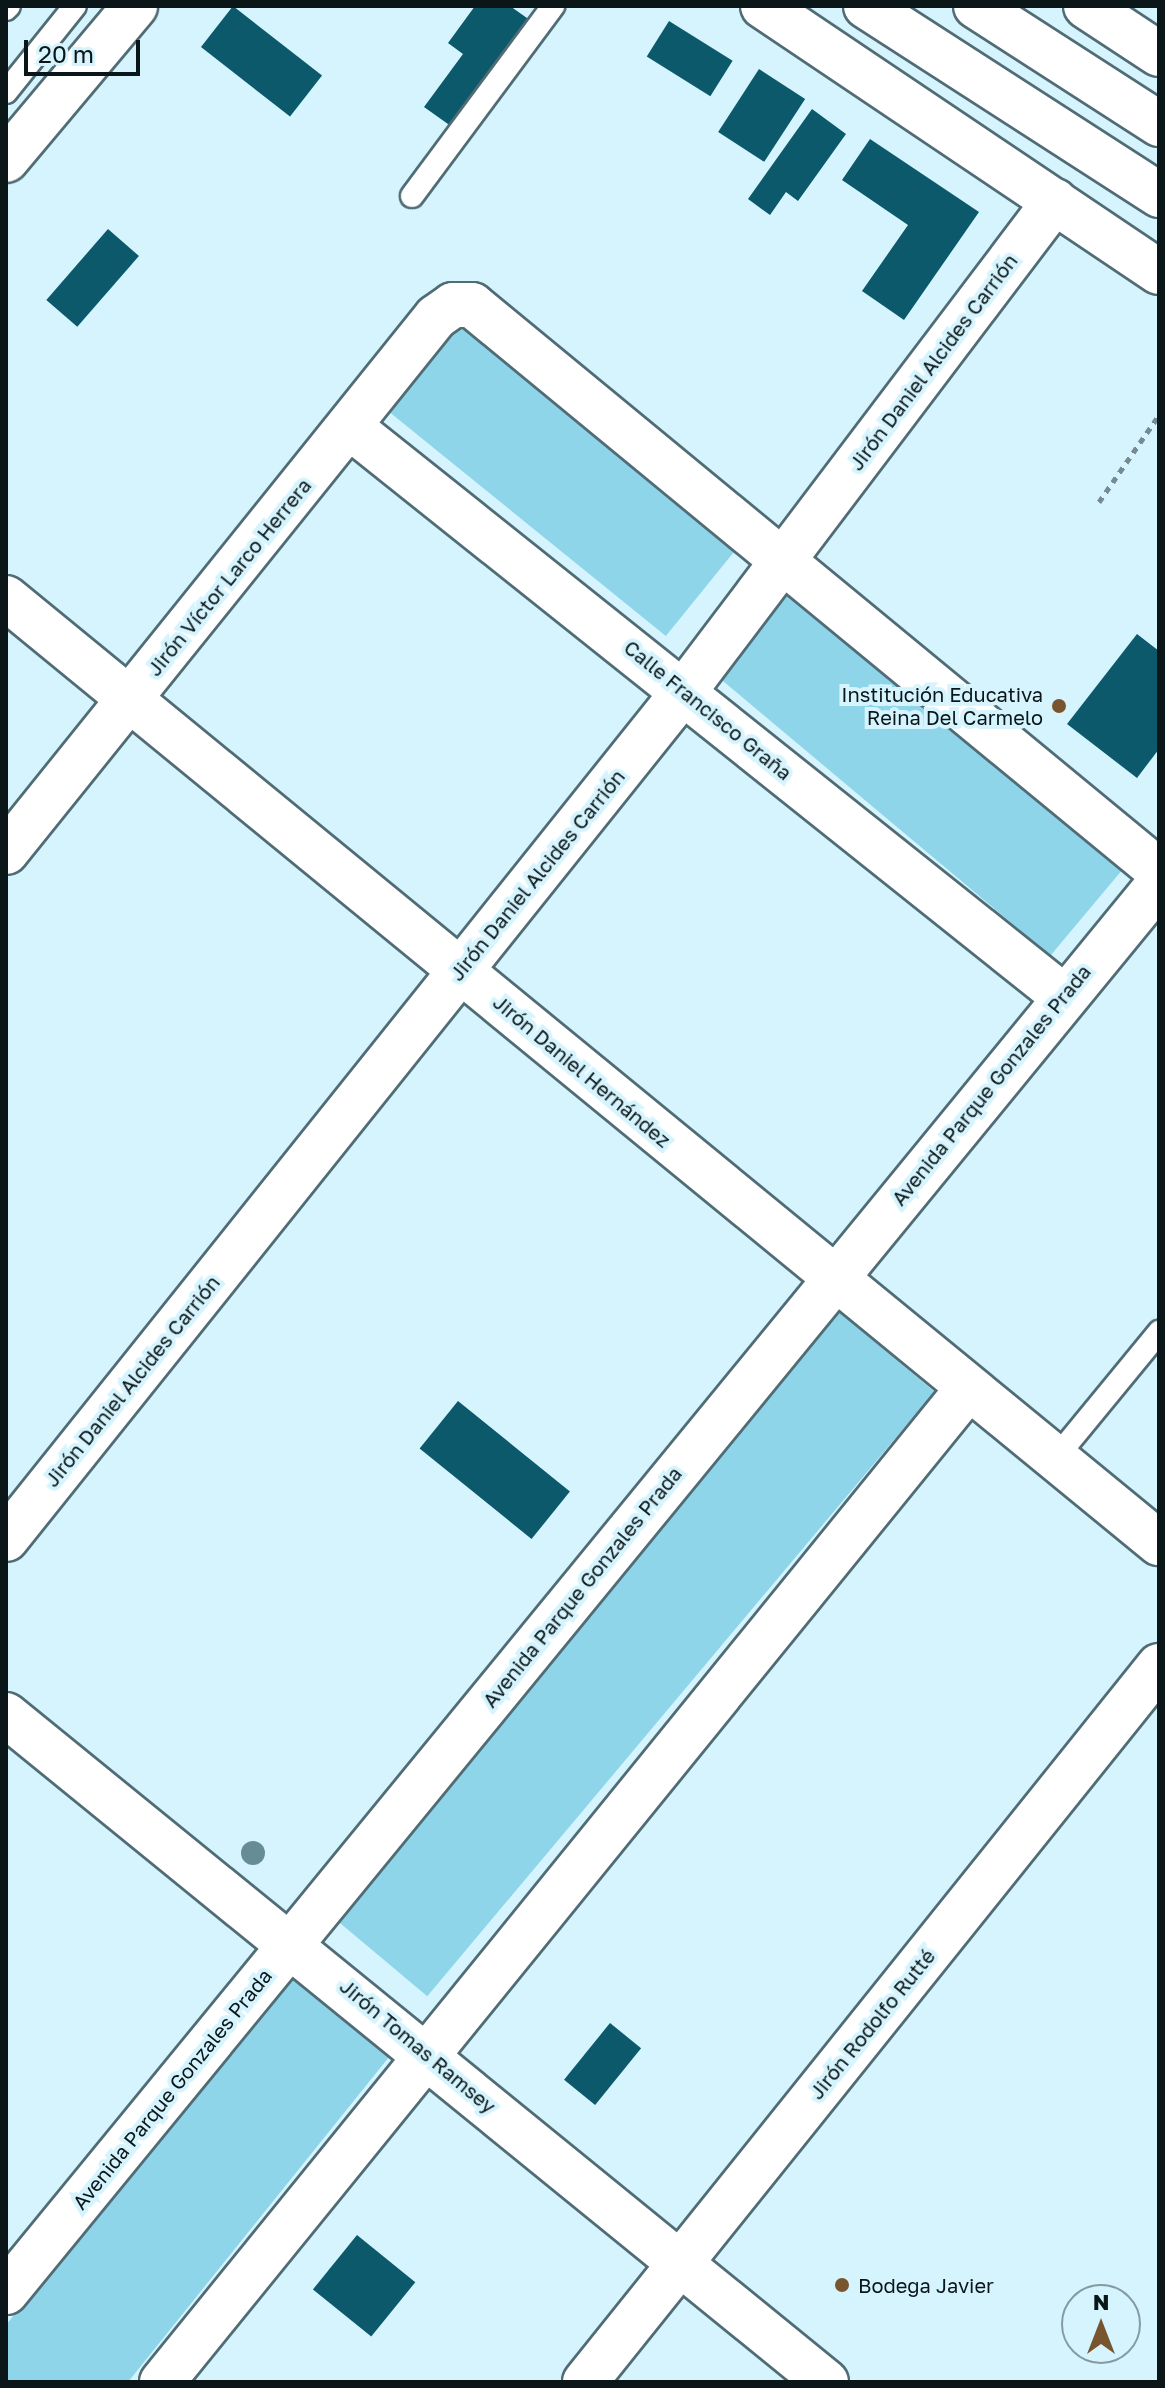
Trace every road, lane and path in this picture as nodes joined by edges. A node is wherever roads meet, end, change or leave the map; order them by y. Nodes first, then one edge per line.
1 (75, 6) edge
2 (135, 6) edge
3 (553, 6) edge
4 (763, 6) edge
5 (866, 6) edge
6 (976, 6) edge
7 (1086, 6) edge
8 (1159, 54) edge
9 (6, 92) edge
10 (1159, 124) edge
11 (6, 160) edge
12 (1159, 195) edge
13 (412, 196) dead end
14 (1055, 201) junction
15 (1159, 272) edge
16 (1159, 415) edge
17 (350, 427) junction
18 (1099, 502) dead end
19 (784, 558) junction
20 (6, 598) edge
21 (685, 690) junction
22 (132, 697) junction
23 (6, 852) edge
24 (1159, 871) edge
25 (1159, 884) edge
26 (461, 970) junction
27 (1063, 996) junction
28 (833, 1279) junction
29 (1159, 1332) edge
30 (966, 1391) junction
31 (1054, 1460) junction
32 (6, 1539) edge
33 (1159, 1543) edge
34 (1159, 1666) edge
35 (6, 1715) edge
36 (292, 1942) junction
37 (429, 2054) junction
38 (680, 2264) junction
39 (6, 2292) edge
40 (162, 2382) edge
41 (585, 2382) edge
42 (826, 2382) edge

1 - 9 lane
2 - 11 street
3 - 13 lane
4 - 14 street
5 - 12 street
6 - 10 street
7 - 8 street
14 - 15 street
14 - 19 street, Jirón Daniel Alcides Carrión
16 - 18 path
17 - 19 street, Jirón Víctor Larco Herrera
17 - 21 street, Calle Francisco Graña
17 - 22 street, Jirón Víctor Larco Herrera
19 - 21 street, Jirón Daniel Alcides Carrión
19 - 24 street
20 - 22 street, Jirón Daniel Hernández
21 - 26 street, Jirón Daniel Alcides Carrión
21 - 27 street, Calle Francisco Graña
22 - 23 street, Jirón Víctor Larco Herrera
22 - 26 street, Jirón Daniel Hernández
25 - 27 street, Avenida Parque Gonzales Prada
26 - 28 street, Jirón Daniel Hernández
26 - 32 street, Jirón Daniel Alcides Carrión
27 - 28 street, Avenida Parque Gonzales Prada
28 - 30 street, Jirón Daniel Hernández
28 - 36 street, Avenida Parque Gonzales Prada
29 - 31 lane
30 - 31 street, Jirón Daniel Hernández
30 - 37 street
31 - 33 street, Jirón Daniel Hernández
34 - 38 street, Jirón Rodolfo Rutté
35 - 36 street, Jirón Tomas Ramsey
36 - 37 street, Jirón Tomas Ramsey
36 - 39 street, Avenida Parque Gonzales Prada
37 - 38 street, Jirón Tomas Ramsey
37 - 40 street
38 - 41 street, Jirón Rodolfo Rutté
38 - 42 street, Jirón Tomas Ramsey

